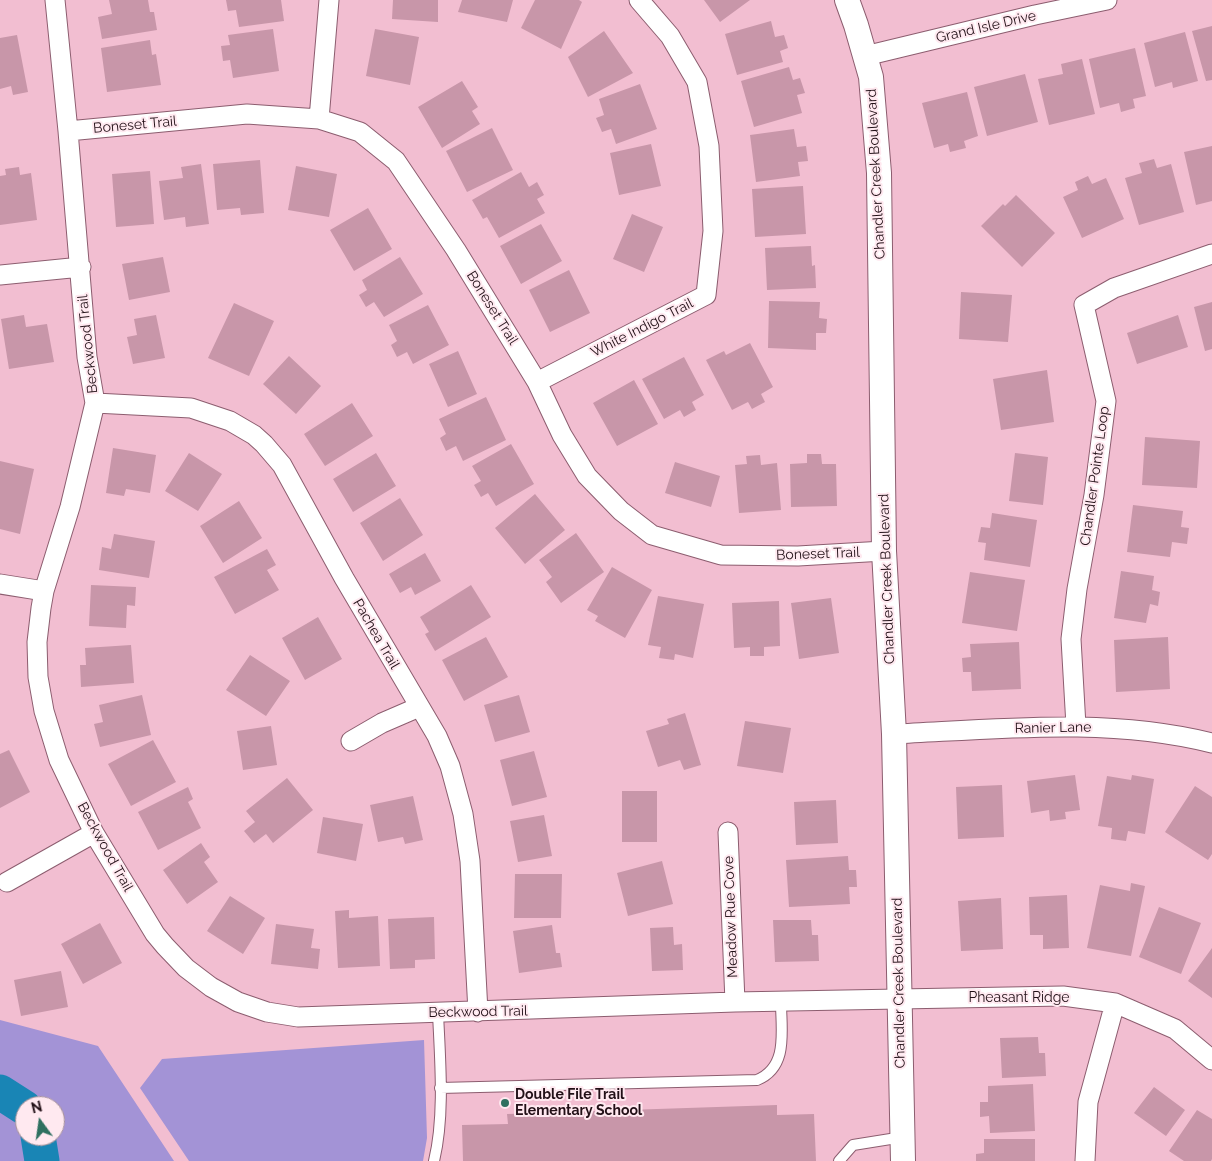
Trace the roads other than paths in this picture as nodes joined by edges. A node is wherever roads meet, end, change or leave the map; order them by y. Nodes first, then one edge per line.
1 (55, 0) edge
2 (329, 0) edge
3 (639, 0) edge
4 (847, 0) edge
5 (1107, 0) edge
6 (1033, 7) edge
7 (865, 56) junction
8 (319, 119) junction
9 (68, 131) junction
10 (1212, 254) edge
11 (80, 267) junction
12 (0, 275) edge
13 (537, 382) junction
14 (95, 402) junction
15 (884, 550) junction
16 (0, 584) edge
17 (44, 591) junction
18 (419, 707) junction
19 (1076, 726) junction
20 (894, 734) junction
21 (351, 741) dead end
22 (1212, 743) edge
23 (728, 832) dead end
24 (94, 833) junction
25 (7, 882) dead end
26 (898, 1000) junction
27 (735, 1002) junction
28 (781, 1002) junction
29 (1115, 1003) junction
30 (478, 1012) junction
31 (438, 1013) junction
32 (1212, 1060) edge
33 (440, 1088) junction
34 (903, 1137) junction
35 (434, 1161) edge
36 (839, 1161) edge
37 (903, 1161) edge
38 (1086, 1161) edge

1 - 9 street, Beckwood Trail
2 - 8 street
3 - 13 street, White Indigo Trail
4 - 7 street, Chandler Creek Boulevard
5 - 6 street, Grand Isle Drive
6 - 7 street, Grand Isle Drive
7 - 15 street, Chandler Creek Boulevard
8 - 9 street, Boneset Trail
8 - 13 street, Boneset Trail
9 - 11 street, Beckwood Trail
10 - 19 street, Chandler Pointe Loop
11 - 12 street
11 - 14 street, Beckwood Trail
13 - 15 street, Boneset Trail
14 - 17 street, Beckwood Trail
14 - 18 street, Pachea Trail
15 - 20 street, Chandler Creek Boulevard
16 - 17 street
17 - 24 street, Beckwood Trail
18 - 21 street
18 - 30 street, Pachea Trail
19 - 20 street, Ranier Lane
19 - 22 street, Ranier Lane
20 - 26 street, Chandler Creek Boulevard
23 - 27 street, Meadow Rue Cove
24 - 25 street
24 - 31 street, Beckwood Trail
26 - 28 street, Beckwood Trail
26 - 29 street, Pheasant Ridge
26 - 34 street, Chandler Creek Boulevard
27 - 28 street, Beckwood Trail
27 - 30 street, Beckwood Trail
28 - 33 lane
29 - 32 street, Pheasant Ridge
29 - 38 street
30 - 31 street, Beckwood Trail
31 - 33 lane
33 - 35 lane
34 - 36 lane
34 - 37 street, Chandler Creek Boulevard

